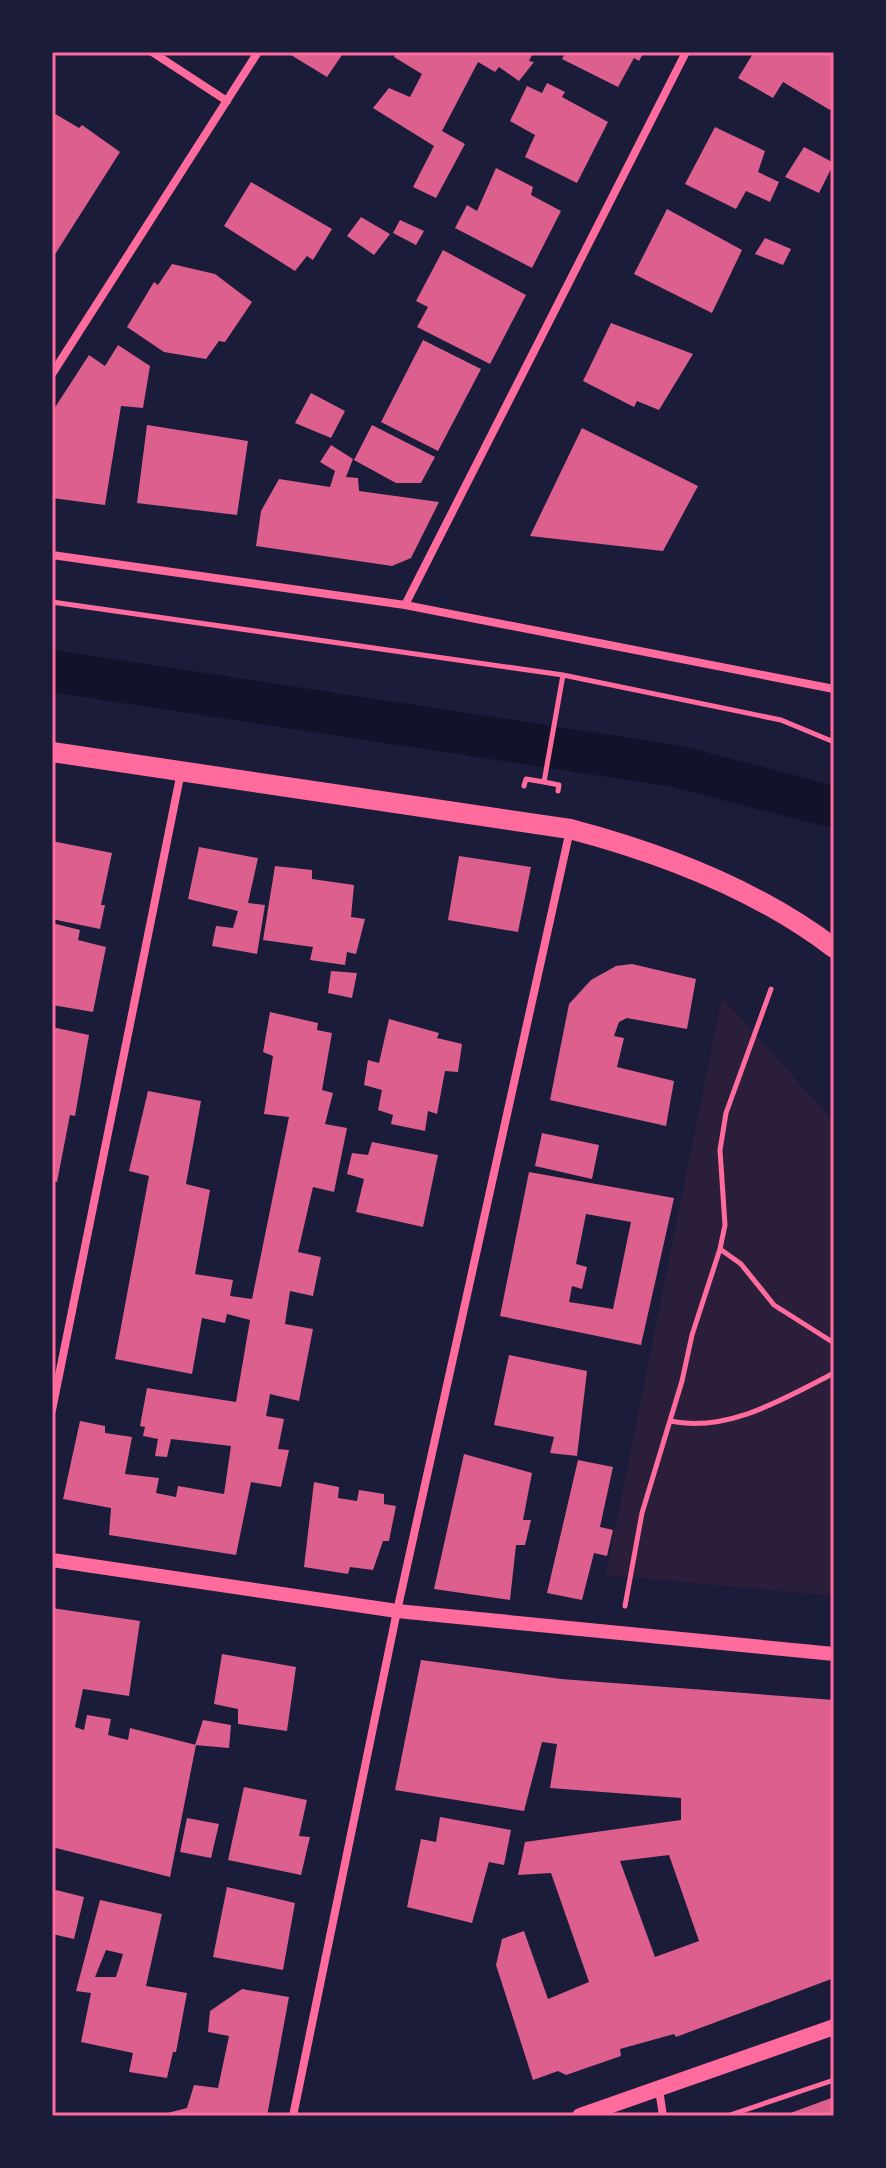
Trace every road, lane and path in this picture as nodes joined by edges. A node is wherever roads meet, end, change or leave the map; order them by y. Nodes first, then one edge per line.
1 (152, 52) edge
2 (258, 52) edge
3 (686, 52) edge
4 (227, 101) junction
5 (52, 374) edge
6 (52, 555) edge
7 (52, 602) edge
8 (405, 605) junction
9 (563, 675) junction
10 (834, 689) edge
11 (834, 742) edge
12 (52, 752) edge
13 (181, 770) junction
14 (544, 779) junction
15 (524, 786) dead end
16 (558, 791) dead end
17 (570, 829) junction
18 (834, 948) edge
19 (771, 989) dead end
20 (720, 1249) junction
21 (834, 1343) edge
22 (834, 1373) edge
23 (52, 1410) edge
24 (670, 1421) junction
25 (52, 1560) edge
26 (397, 1611) junction
27 (623, 1635) junction
28 (834, 1654) edge
29 (834, 2027) edge
30 (834, 2080) edge
31 (659, 2086) junction
32 (293, 2116) edge
33 (580, 2116) edge
34 (663, 2116) edge
35 (727, 2116) edge

1 - 4 street
2 - 4 street
3 - 8 street
4 - 5 street
6 - 8 street
7 - 9 path
8 - 10 street
9 - 11 path
9 - 14 path
12 - 13 main road
13 - 17 main road
13 - 23 street
14 - 15 path
14 - 16 path
17 - 18 main road
17 - 26 street
19 - 20 path
20 - 21 path
20 - 24 path
22 - 24 path
24 - 27 path
25 - 26 street
26 - 27 street
26 - 32 street
27 - 28 street
29 - 31 main road
30 - 35 path
31 - 33 main road
31 - 34 street

